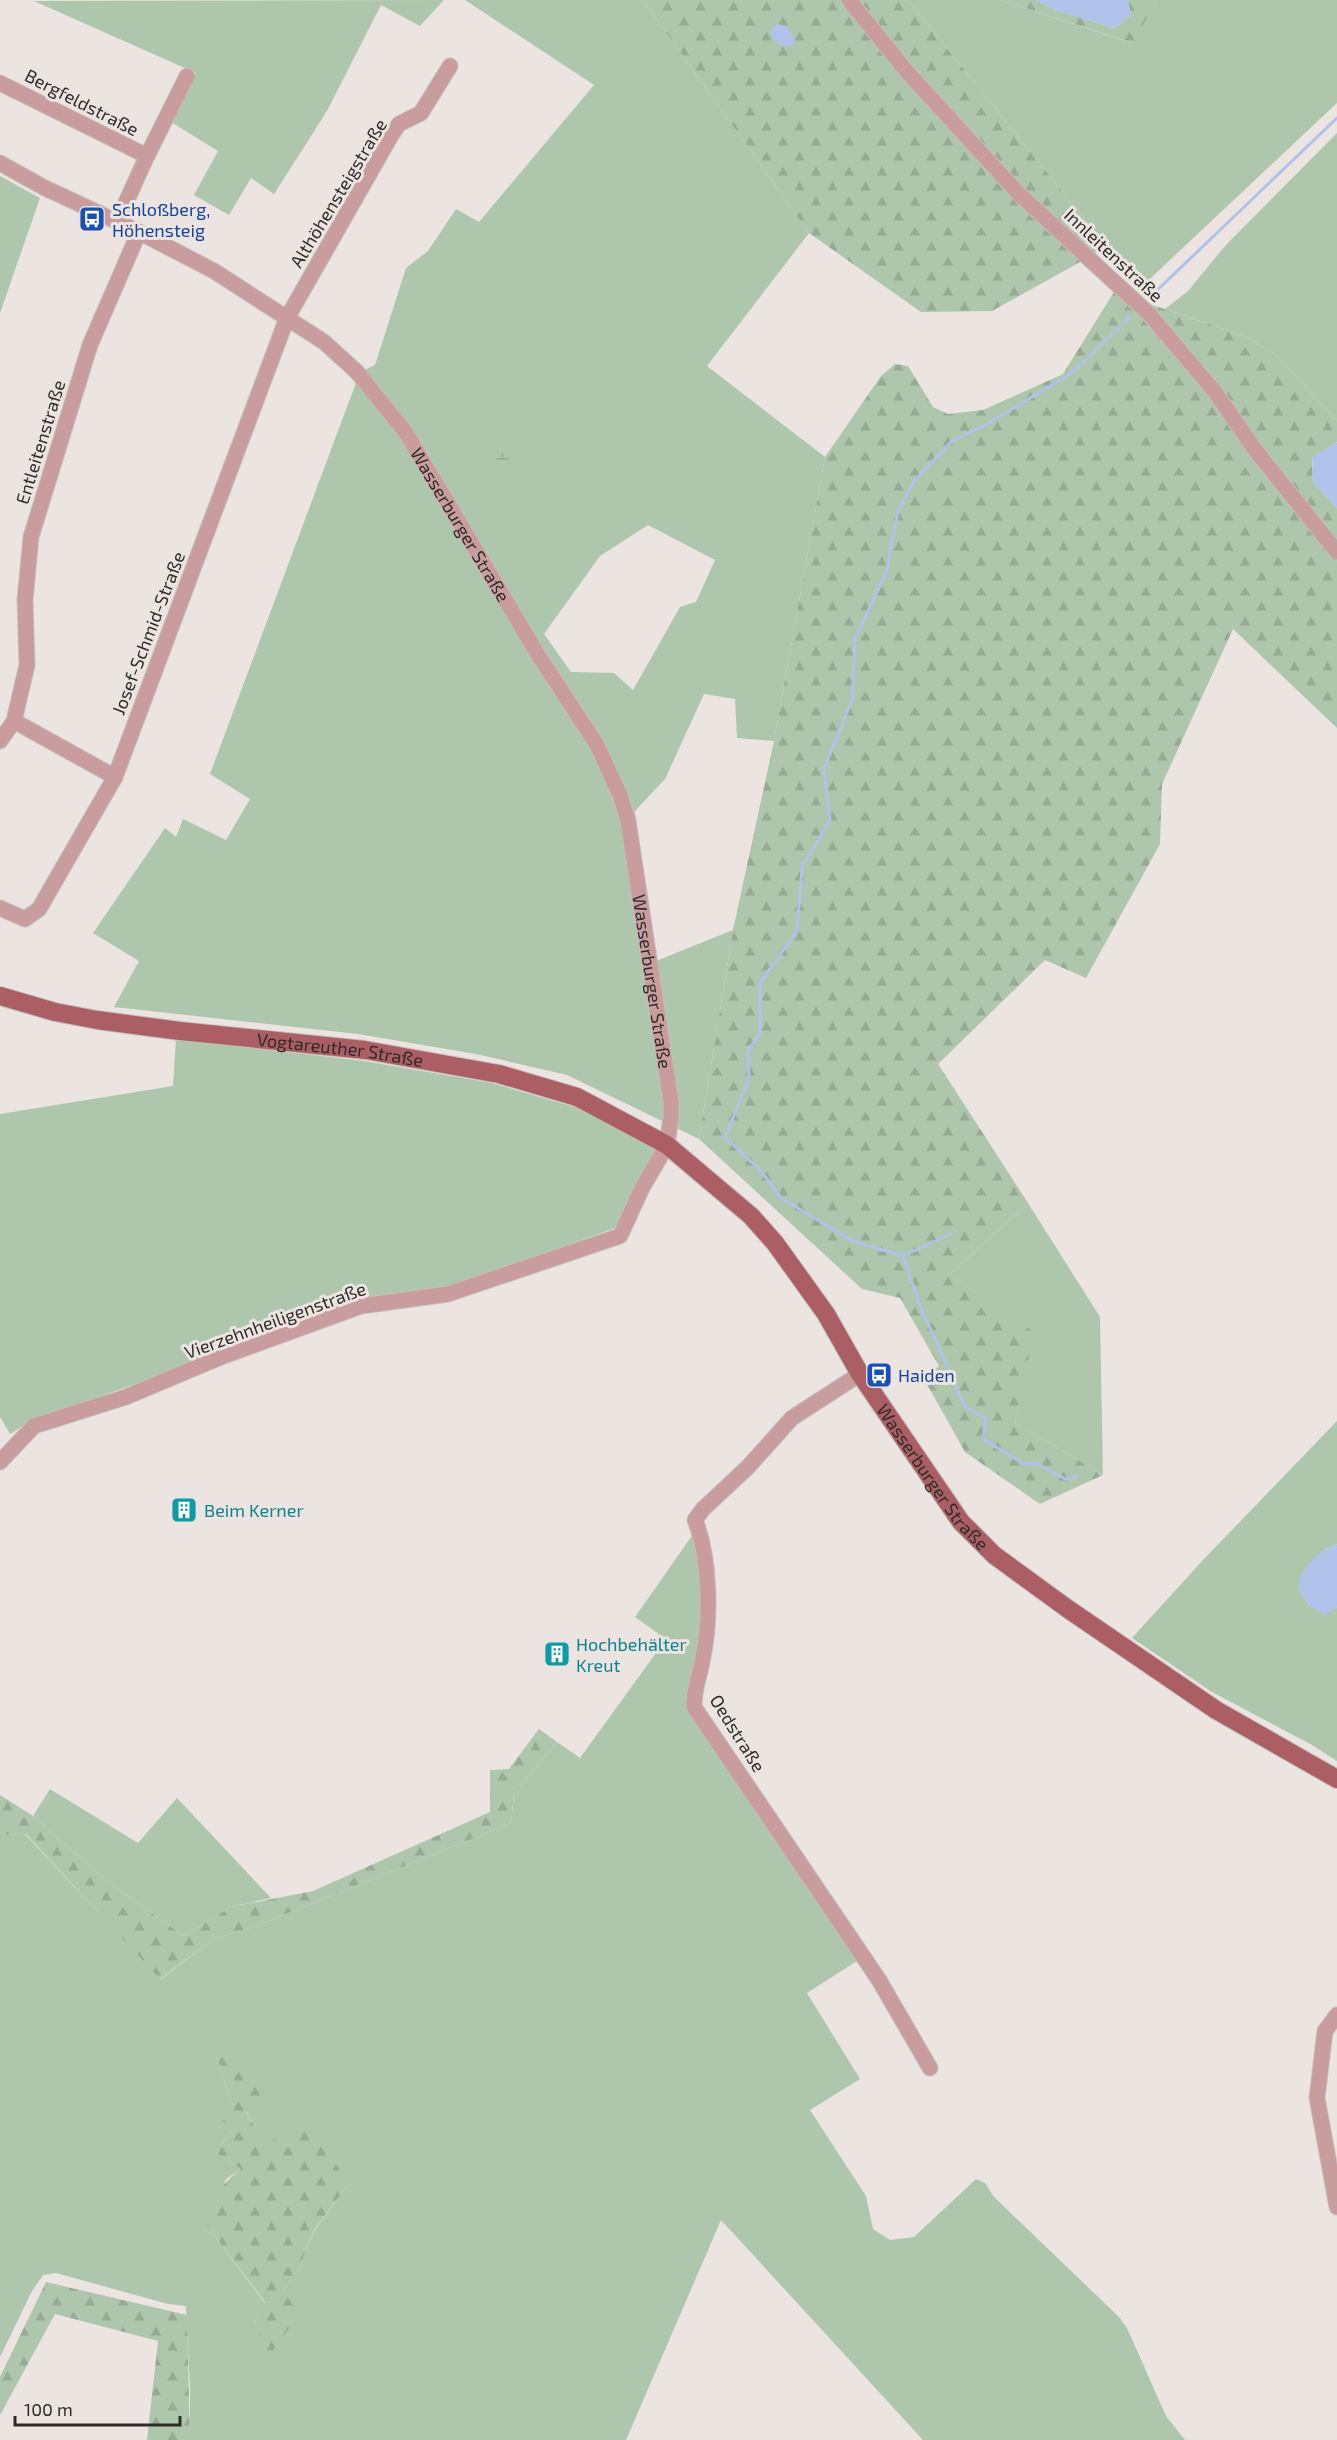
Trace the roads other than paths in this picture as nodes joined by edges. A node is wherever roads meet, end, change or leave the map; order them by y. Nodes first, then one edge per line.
1 (849, 0) edge
2 (450, 66) dead end
3 (187, 76) dead end
4 (0, 83) edge
5 (147, 156) junction
6 (0, 163) edge
7 (117, 222) junction
8 (139, 232) junction
9 (287, 318) junction
10 (1337, 552) edge
11 (14, 721) junction
12 (0, 741) edge
13 (115, 777) junction
14 (0, 908) edge
15 (0, 996) edge
16 (667, 1146) junction
17 (860, 1374) junction
18 (0, 1462) edge
19 (1337, 1779) edge
20 (1337, 2015) edge
21 (930, 2067) dead end
22 (1336, 2202) edge

1 - 10 street, Innleitenstraße
2 - 9 street, Althöhensteigstraße
3 - 5 street
4 - 5 street, Bergfeldstraße
5 - 7 street
6 - 7 street, Wasserburger Straße
7 - 8 street, Wasserburger Straße
8 - 9 street, Wasserburger Straße
8 - 11 street, Entleitenstraße
9 - 13 street, Josef-Schmid-Straße
9 - 16 street, Wasserburger Straße
11 - 12 street, Entleitenstraße
11 - 13 street
13 - 14 street, Josef-Schmid-Straße
15 - 16 main road, Vogtareuther Straße
16 - 17 main road, Wasserburger Straße
16 - 18 street, Vierzehnheiligenstraße
17 - 19 main road, Wasserburger Straße
17 - 21 street, Oedstraße
20 - 22 street

